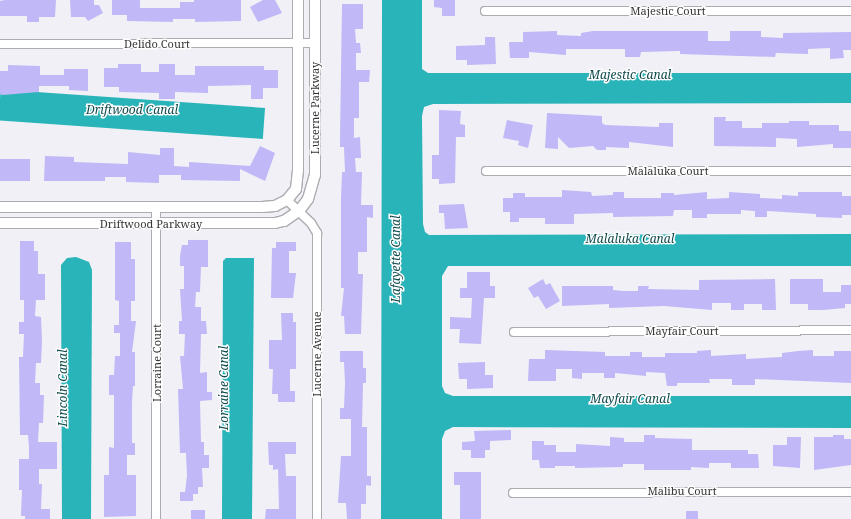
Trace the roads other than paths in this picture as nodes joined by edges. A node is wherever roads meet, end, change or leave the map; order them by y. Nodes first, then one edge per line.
1 (298, 0) edge
2 (315, 0) edge
3 (485, 11) dead end
4 (851, 11) edge
5 (315, 43) junction
6 (0, 44) edge
7 (298, 44) junction
8 (486, 170) dead end
9 (851, 171) edge
10 (287, 200) junction
11 (0, 207) edge
12 (156, 207) junction
13 (299, 211) junction
14 (0, 223) edge
15 (156, 224) junction
16 (851, 330) edge
17 (514, 332) dead end
18 (851, 492) edge
19 (513, 493) dead end
20 (156, 519) edge
21 (317, 519) edge

1 - 7 street, Lucerne Parkway
2 - 5 street, Lucerne Parkway
3 - 4 street, Majestic Court
5 - 7 street, Delido Court
5 - 13 street, Lucerne Parkway
6 - 7 street, Delido Court
7 - 10 street, Lucerne Parkway
8 - 9 street, Malaluka Court
10 - 12 street, Driftwood Parkway
10 - 13 street, Lucerne Avenue
11 - 12 street, Driftwood Parkway
12 - 15 street, Lorraine Court
13 - 15 street, Driftwood Parkway
13 - 21 street, Lucerne Avenue
14 - 15 street, Driftwood Parkway
15 - 20 street, Lorraine Court
16 - 17 street, Mayfair Court
18 - 19 street, Malibu Court

